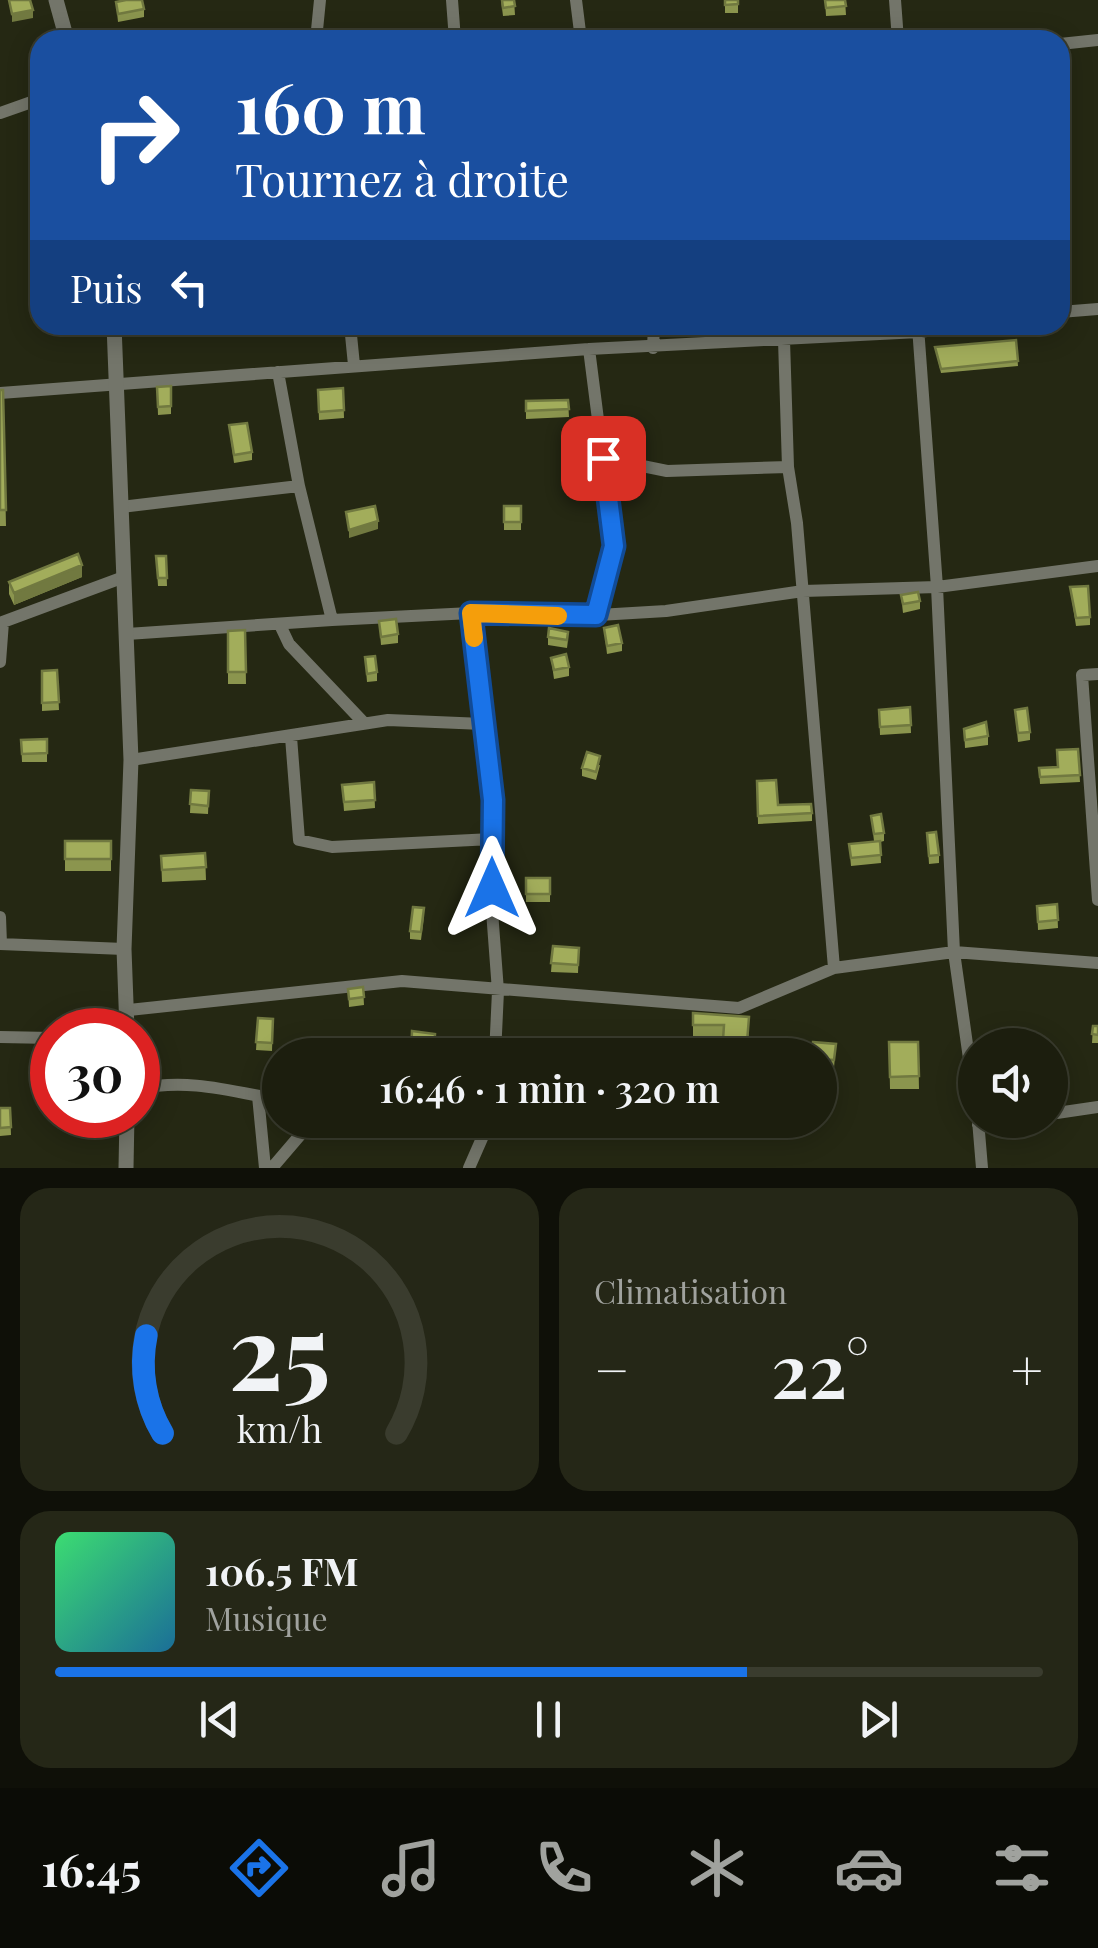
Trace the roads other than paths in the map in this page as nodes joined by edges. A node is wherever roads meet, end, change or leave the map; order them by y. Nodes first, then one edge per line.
1 (56, 0) edge
2 (320, 0) edge
3 (452, 0) edge
4 (576, 0) edge
5 (895, 0) edge
6 (64, 30) edge
7 (317, 30) edge
8 (454, 30) edge
9 (580, 30) edge
10 (897, 30) edge
11 (1098, 40) edge
12 (1070, 43) edge
13 (30, 103) edge
14 (0, 113) edge
15 (1070, 310) edge
16 (1098, 310) edge
17 (115, 335) edge
18 (351, 335) edge
19 (653, 335) edge
20 (845, 335) edge
21 (918, 335) edge
22 (784, 340) junction
23 (652, 348) junction
24 (589, 349) junction
25 (354, 365) junction
26 (278, 372) junction
27 (118, 381) junction
28 (0, 393) edge
29 (603, 458) junction
30 (788, 467) junction
31 (299, 486) junction
32 (122, 507) junction
33 (1098, 566) edge
34 (124, 578) junction
35 (938, 587) junction
36 (803, 591) junction
37 (471, 613) junction
38 (596, 615) junction
39 (332, 620) junction
40 (1, 622) edge
41 (280, 625) junction
42 (126, 634) junction
43 (0, 662) edge
44 (1098, 674) edge
45 (364, 723) junction
46 (484, 724) junction
47 (291, 738) junction
48 (131, 760) junction
49 (492, 839) junction
50 (1098, 900) edge
51 (0, 916) edge
52 (0, 944) edge
53 (124, 949) junction
54 (954, 952) junction
55 (1098, 963) edge
56 (834, 968) junction
57 (498, 991) junction
58 (128, 1008) edge
59 (147, 1008) edge
60 (965, 1028) edge
61 (0, 1037) edge
62 (30, 1038) edge
63 (496, 1038) edge
64 (160, 1084) edge
65 (258, 1096) junction
66 (262, 1097) edge
67 (1098, 1108) edge
68 (1068, 1112) edge
69 (127, 1138) edge
70 (296, 1138) edge
71 (482, 1138) edge
72 (979, 1138) edge
73 (126, 1168) edge
74 (268, 1168) edge
75 (470, 1168) edge
76 (982, 1168) edge

1 - 6 street
2 - 7 street
3 - 8 street
4 - 9 street
5 - 10 street
11 - 12 street
13 - 14 street
15 - 16 street
17 - 27 street
18 - 25 street
19 - 23 street
20 - 22 street
21 - 35 street
22 - 23 street
22 - 30 street
23 - 24 street
24 - 25 street
24 - 29 street
25 - 26 street
26 - 27 street
26 - 31 street
27 - 28 street
27 - 32 street
29 - 30 street
29 - 38 street
30 - 36 street
31 - 32 street
31 - 39 street
32 - 34 street
33 - 35 street
34 - 40 street
34 - 42 street
35 - 36 street
35 - 54 street
36 - 38 street
36 - 56 street
37 - 38 street
37 - 39 street
37 - 46 street
39 - 41 street
40 - 43 street
41 - 42 street
41 - 45 street
42 - 48 street
44 - 50 street
45 - 46 street
45 - 47 street
46 - 49 street
47 - 48 street
47 - 49 street
48 - 53 street
49 - 57 street
51 - 52 street
52 - 53 street
53 - 58 street
54 - 55 street
54 - 56 street
54 - 60 street
56 - 57 street
57 - 59 street
57 - 63 street
61 - 62 street
64 - 65 street
65 - 66 street
65 - 74 street
67 - 68 street
69 - 73 street
70 - 74 street
71 - 75 street
72 - 76 street

